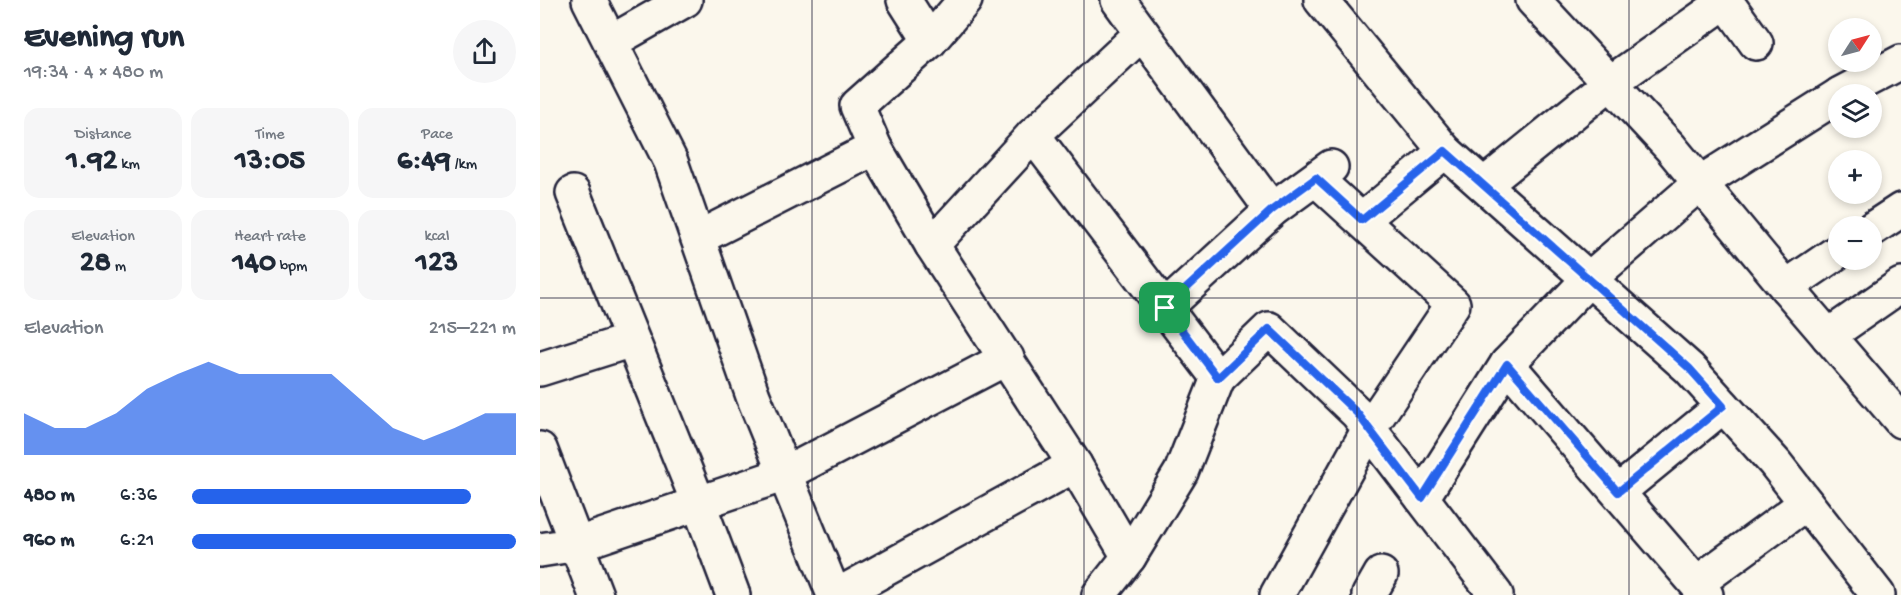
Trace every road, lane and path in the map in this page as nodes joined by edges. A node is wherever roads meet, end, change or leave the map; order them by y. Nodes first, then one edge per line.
1 (589, 0) edge
2 (685, 0) edge
3 (904, 0) edge
4 (966, 0) edge
5 (1118, 0) edge
6 (1321, 0) edge
7 (1533, 0) edge
8 (1726, 1) edge
9 (1142, 33) junction
10 (930, 41) junction
11 (611, 42) junction
12 (1756, 43) dead end
13 (1901, 62) edge
14 (1610, 83) junction
15 (1860, 84) edge
16 (1828, 103) edge
17 (1033, 135) junction
18 (875, 148) junction
19 (1445, 151) junction
20 (1700, 183) junction
21 (1484, 185) junction
22 (573, 193) dead end
23 (1272, 210) junction
24 (1901, 210) edge
25 (1362, 220) junction
26 (1882, 222) edge
27 (698, 238) junction
28 (932, 245) junction
29 (1828, 258) edge
30 (1589, 279) junction
31 (1901, 285) edge
32 (1786, 287) junction
33 (1165, 308) junction
34 (1828, 336) junction
35 (632, 340) junction
36 (1007, 358) junction
37 (1507, 364) junction
38 (540, 369) edge
39 (1218, 378) junction
40 (1723, 406) junction
41 (1901, 421) edge
42 (1369, 429) junction
43 (540, 449) edge
44 (1075, 465) junction
45 (785, 474) junction
46 (1618, 492) junction
47 (1422, 498) junction
48 (698, 502) junction
49 (1806, 503) junction
50 (578, 544) junction
51 (540, 550) edge
52 (1129, 557) junction
53 (1901, 585) edge
54 (1702, 589) edge
55 (596, 595) edge
56 (733, 595) edge
57 (836, 595) edge
58 (1099, 595) edge
59 (1276, 595) edge
60 (1496, 595) edge
61 (1878, 595) edge
62 (1889, 595) edge

1 - 11 street
2 - 11 street
3 - 10 street
4 - 10 street
5 - 9 street
6 - 19 street
7 - 14 street
8 - 12 street
8 - 14 street
9 - 17 street
9 - 23 street
10 - 18 street
11 - 27 street
13 - 15 street
14 - 20 street
14 - 21 street
16 - 20 street
17 - 28 street
17 - 33 street
18 - 27 street
18 - 28 street
19 - 21 street
19 - 25 street
20 - 30 street
20 - 32 street
21 - 30 street
22 - 35 street
23 - 25 street
23 - 33 street
24 - 26 street
25 - 42 street
27 - 45 street
28 - 36 street
29 - 32 street
30 - 37 street
30 - 40 street
31 - 34 street
32 - 34 street
33 - 39 street
34 - 41 street
35 - 38 street
35 - 48 street
36 - 44 street
36 - 45 street
37 - 46 street
37 - 47 street
39 - 42 street
39 - 52 street
40 - 46 street
40 - 49 street
42 - 47 street
42 - 59 street
43 - 50 street
44 - 52 street
44 - 57 street
45 - 48 street
45 - 57 street
46 - 54 street
47 - 60 street
48 - 50 street
48 - 56 street
49 - 54 street
49 - 61 street
50 - 51 street
50 - 55 street
52 - 58 street
53 - 62 street

